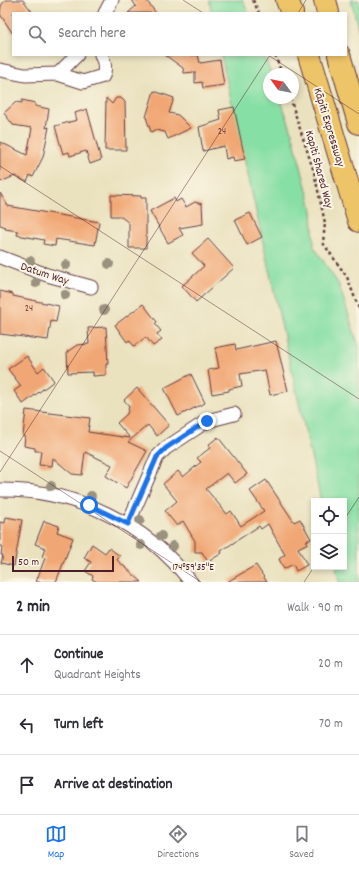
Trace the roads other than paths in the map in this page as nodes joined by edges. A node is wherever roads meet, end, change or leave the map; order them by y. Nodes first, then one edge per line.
1 (112, 0) edge
2 (287, 0) edge
3 (296, 0) edge
4 (106, 12) edge
5 (292, 12) edge
6 (299, 12) edge
7 (75, 56) edge
8 (102, 56) edge
9 (339, 56) edge
10 (309, 57) edge
11 (0, 70) edge
12 (58, 74) junction
13 (359, 123) edge
14 (359, 222) edge
15 (0, 257) edge
16 (91, 287) dead end
17 (234, 414) dead end
18 (0, 490) edge
19 (128, 524) junction
20 (191, 582) edge

1 - 4 street
2 - 5 highway
3 - 6 highway
7 - 12 street
8 - 12 street
9 - 13 highway
10 - 14 highway, Kāpiti Expressway
11 - 12 street
15 - 16 street, Datum Way
17 - 19 street
18 - 19 street
19 - 20 street

